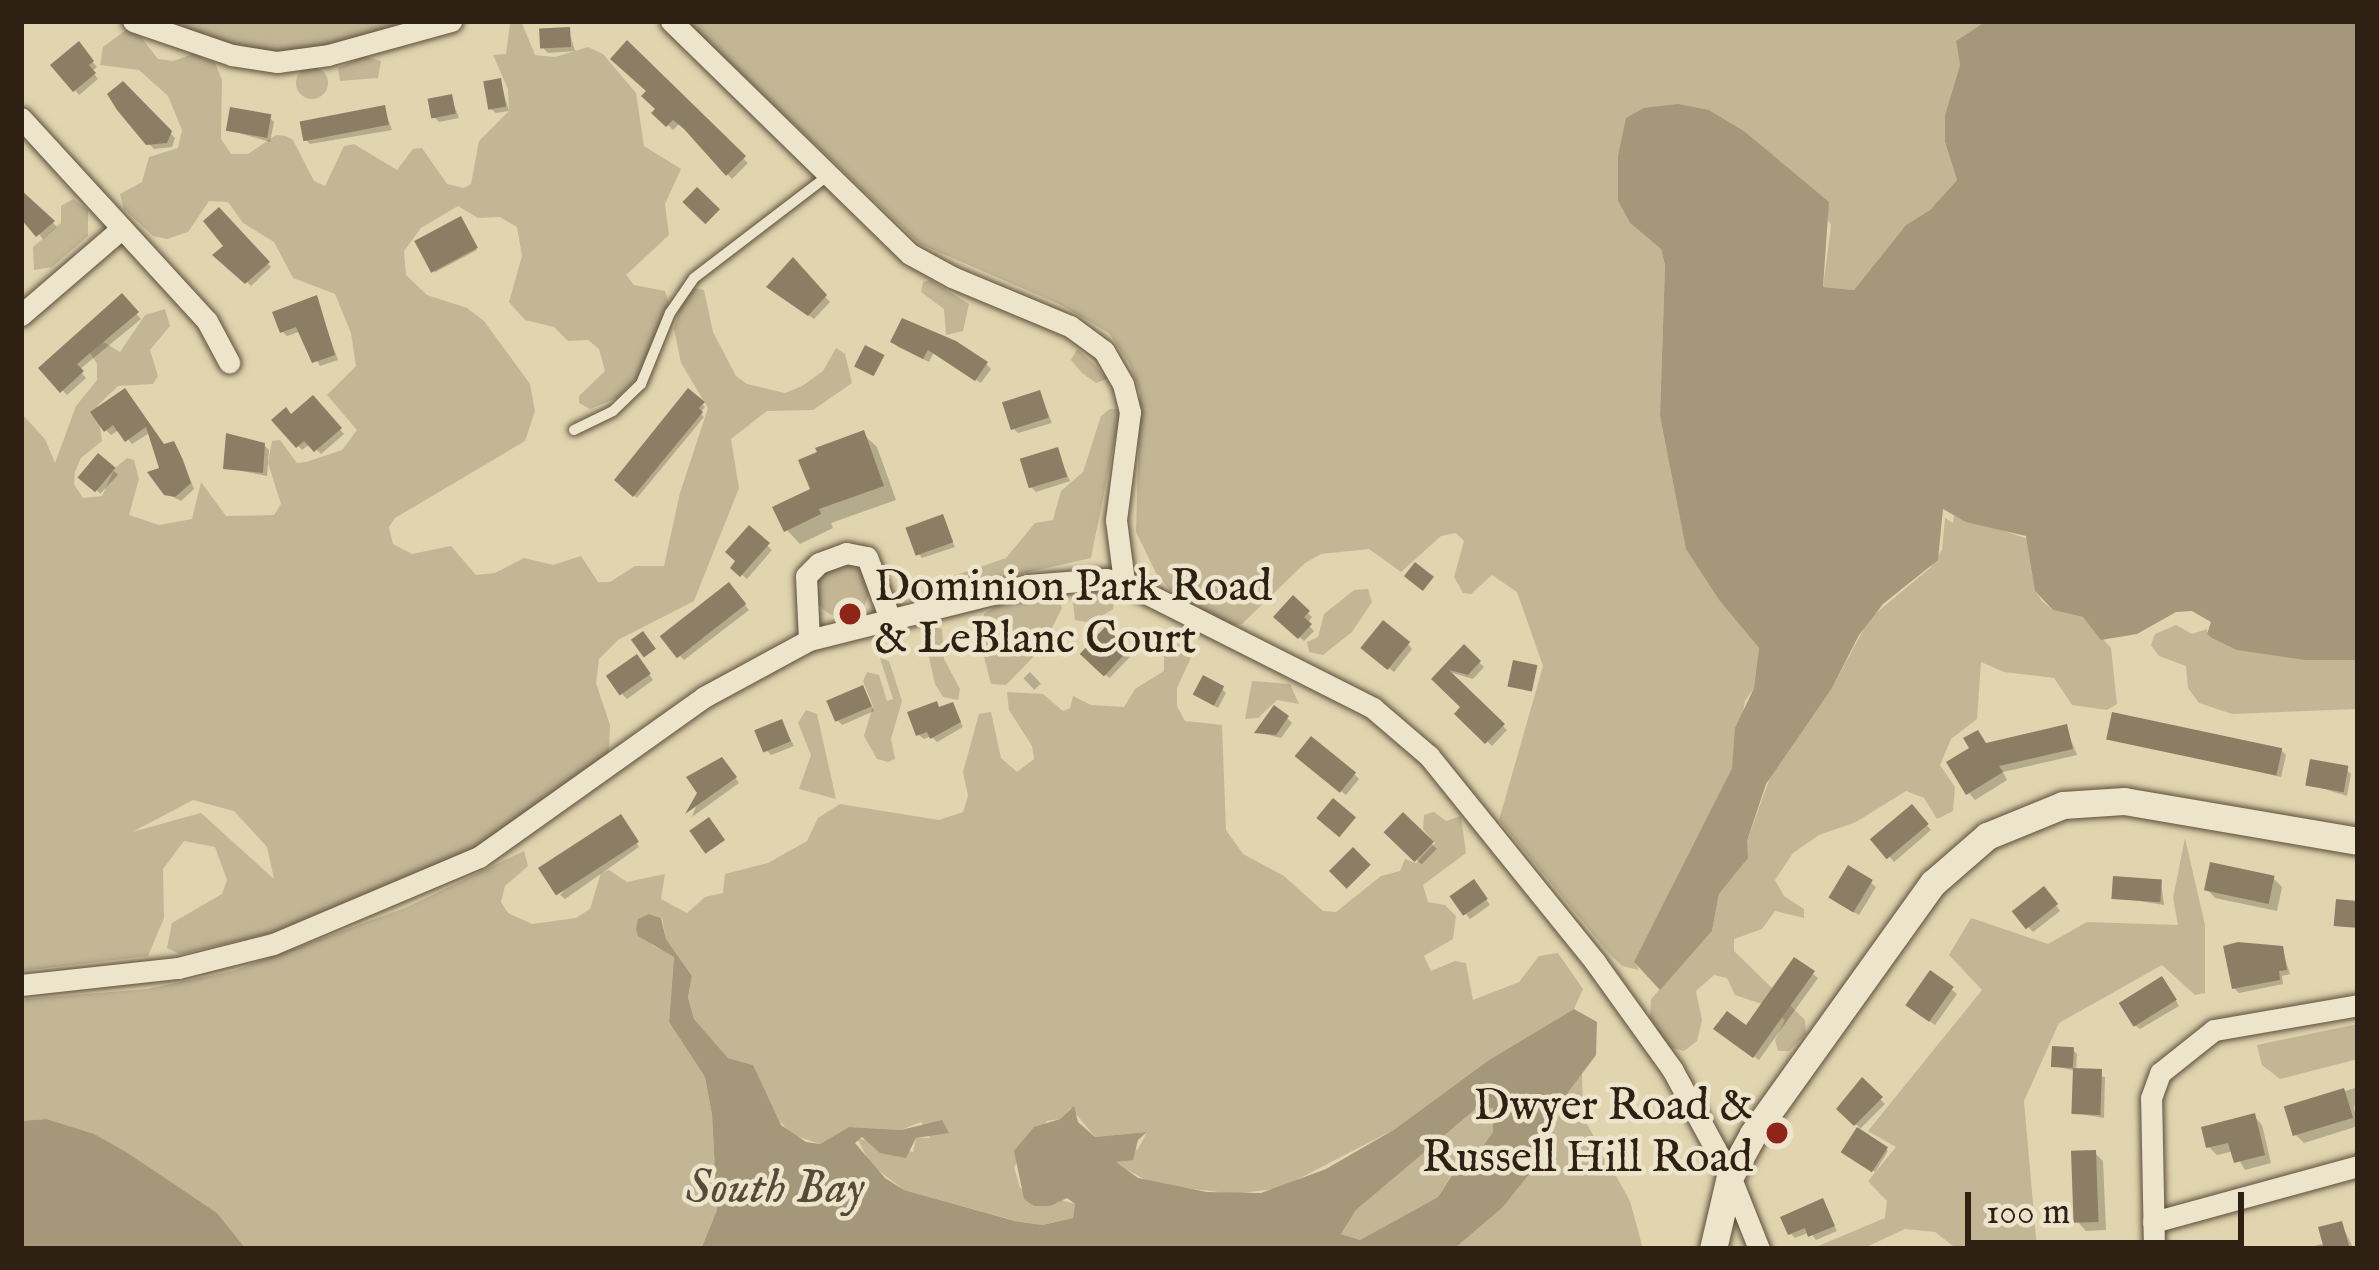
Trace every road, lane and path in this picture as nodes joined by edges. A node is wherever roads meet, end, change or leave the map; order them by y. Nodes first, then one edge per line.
1 (133, 21) edge
2 (451, 21) edge
3 (671, 21) edge
4 (21, 118) edge
5 (830, 175) junction
6 (122, 228) junction
7 (21, 315) edge
8 (229, 362) dead end
9 (574, 430) dead end
10 (1124, 582) junction
11 (889, 616) junction
12 (809, 640) junction
13 (2358, 841) edge
14 (21, 985) edge
15 (2358, 1005) edge
16 (2358, 1166) edge
17 (1730, 1176) junction
18 (2153, 1222) junction
19 (1714, 1249) edge
20 (1759, 1249) edge
21 (2154, 1249) edge

1 - 2 street
3 - 5 street
4 - 6 street
5 - 9 lane
5 - 10 street
6 - 7 street
6 - 8 street
10 - 11 street
10 - 17 street
11 - 12 street
11 - 12 street
12 - 14 street
13 - 17 street
15 - 18 street
16 - 18 street
17 - 19 street
17 - 20 street
18 - 21 street

